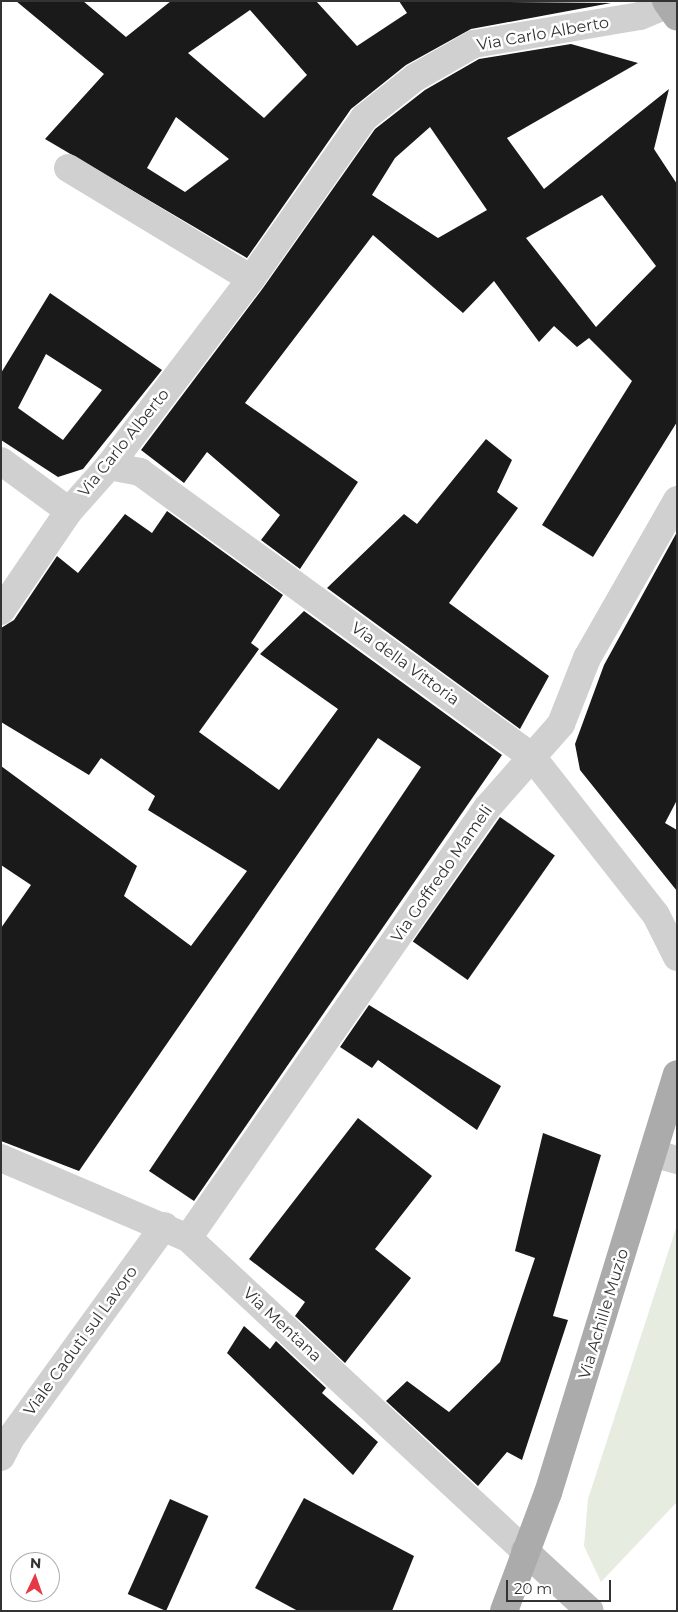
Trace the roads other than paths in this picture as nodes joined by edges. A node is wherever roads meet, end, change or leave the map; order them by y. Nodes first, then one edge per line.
1 (670, 8) edge
2 (68, 168) dead end
3 (251, 279) junction
4 (1, 461) edge
5 (109, 466) junction
6 (677, 500) edge
7 (69, 511) junction
8 (1, 611) edge
9 (534, 758) junction
10 (666, 915) edge
11 (677, 957) edge
12 (677, 1074) edge
13 (666, 1157) edge
14 (1, 1158) edge
15 (164, 1226) junction
16 (188, 1238) junction
17 (1, 1457) edge
18 (525, 1551) junction
19 (504, 1611) edge
20 (590, 1611) edge

1 - 3 street, Via Carlo Alberto
2 - 3 street
3 - 5 street, Via Carlo Alberto
4 - 7 street
5 - 7 street, Via Carlo Alberto
5 - 9 street, Via della Vittoria
6 - 9 street, Via Goffredo Mameli
7 - 8 street, Via Carlo Alberto
9 - 10 street, Via della Vittoria
9 - 16 street, Via Goffredo Mameli
10 - 11 street, Via della Vittoria
12 - 13 main road, Via Achille Muzio
13 - 18 main road, Via Achille Muzio
14 - 15 street, Via Mentana
15 - 16 street, Via Mentana
15 - 17 street, Viale Caduti sul Lavoro
16 - 18 street, Via Mentana
18 - 19 main road, Via Achille Muzio
18 - 20 street

